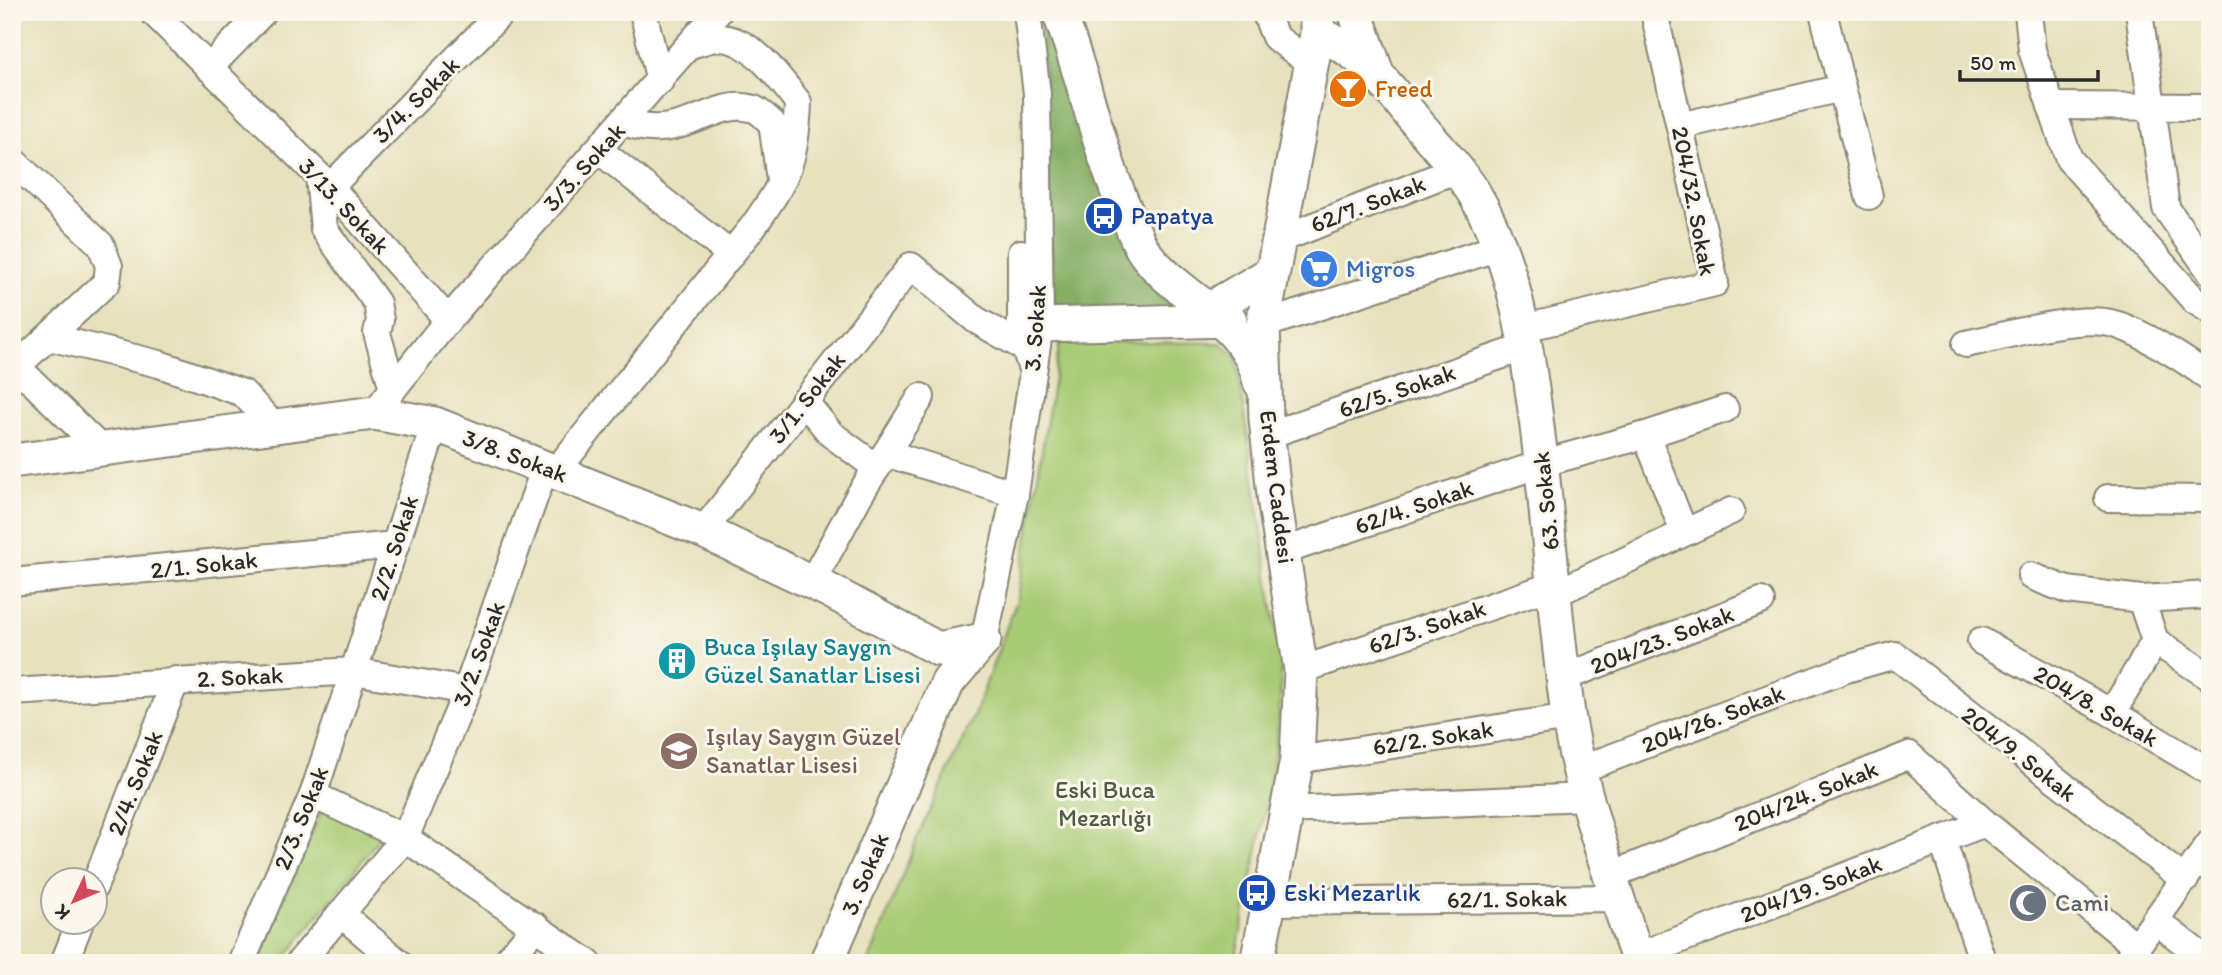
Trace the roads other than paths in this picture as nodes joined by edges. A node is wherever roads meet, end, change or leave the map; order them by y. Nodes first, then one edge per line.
1 (152, 12) edge
2 (263, 12) edge
3 (502, 12) edge
4 (643, 12) edge
5 (718, 12) edge
6 (1027, 12) edge
7 (1059, 12) edge
8 (1265, 12) edge
9 (1355, 12) edge
10 (1654, 12) edge
11 (1823, 12) edge
12 (2028, 12) edge
13 (2138, 12) edge
14 (1315, 37) edge
15 (693, 44) junction
16 (209, 68) junction
17 (1377, 73) junction
18 (660, 81) junction
19 (1842, 88) junction
20 (2051, 106) junction
21 (2210, 107) edge
22 (2154, 108) junction
23 (624, 122) junction
24 (1680, 126) junction
25 (599, 150) junction
26 (12, 160) edge
27 (1455, 170) junction
28 (324, 181) junction
29 (780, 188) junction
30 (1869, 196) dead end
31 (2200, 235) edge
32 (1281, 239) junction
33 (1499, 247) junction
34 (1021, 253) dead end
35 (731, 255) junction
36 (2210, 271) edge
37 (1271, 273) junction
38 (2210, 310) edge
39 (1222, 319) junction
40 (448, 320) junction
41 (1263, 325) junction
42 (1030, 335) junction
43 (49, 337) junction
44 (1525, 337) junction
45 (1966, 344) dead end
46 (15, 364) edge
47 (2210, 378) edge
48 (922, 397) dead end
49 (384, 401) junction
50 (804, 401) junction
51 (1725, 409) dead end
52 (435, 424) junction
53 (273, 425) junction
54 (1267, 427) junction
55 (1646, 435) junction
56 (99, 447) junction
57 (881, 460) junction
58 (12, 461) edge
59 (1544, 463) junction
60 (550, 469) junction
61 (1016, 494) junction
62 (2108, 498) dead end
63 (2210, 499) edge
64 (1731, 511) dead end
65 (703, 531) junction
66 (1684, 532) junction
67 (395, 545) junction
68 (1284, 551) junction
69 (2031, 576) dead end
70 (12, 582) edge
71 (812, 582) junction
72 (1554, 589) junction
73 (2210, 595) edge
74 (2141, 599) junction
75 (1761, 601) dead end
76 (984, 640) junction
77 (1981, 641) dead end
78 (2155, 642) junction
79 (1846, 669) joint
80 (1301, 670) junction
81 (354, 671) junction
82 (2210, 677) edge
83 (1563, 678) junction
84 (176, 680) junction
85 (467, 691) junction
86 (12, 692) edge
87 (2112, 713) junction
88 (1569, 717) junction
89 (1297, 760) junction
90 (2210, 772) edge
91 (1583, 783) junction
92 (313, 795) junction
93 (1286, 810) junction
94 (1985, 822) junction
95 (405, 838) junction
96 (1942, 839) junction
97 (2210, 843) edge
98 (102, 866) edge
99 (2185, 880) junction
100 (1613, 887) junction
101 (1271, 902) junction
102 (341, 914) junction
103 (2155, 920) junction
104 (536, 926) junction
105 (75, 936) edge
106 (2131, 954) edge
107 (1638, 959) edge
108 (64, 963) edge
109 (241, 963) edge
110 (299, 963) edge
111 (399, 963) edge
112 (505, 963) edge
113 (588, 963) edge
114 (826, 963) edge
115 (845, 963) edge
116 (1257, 963) edge
117 (1983, 963) edge
118 (2210, 963) edge

1 - 16 street, 3/13. Sokak
2 - 16 street
3 - 28 street, 3/4. Sokak
4 - 18 street
5 - 15 street, 3/3. Sokak
6 - 42 street, 3. Sokak
7 - 39 main road
8 - 14 street
9 - 17 main road
10 - 24 street, 204/32. Sokak
11 - 19 street
12 - 20 street
13 - 22 street
14 - 17 main road
14 - 32 main road, Erdem Caddesi
15 - 18 street, 3/3. Sokak
15 - 29 street, 3/2. Sokak
16 - 28 street, 3/13. Sokak
17 - 27 main road, 63. Sokak
18 - 23 street, 3/3. Sokak
19 - 24 street
19 - 30 street
20 - 22 street
20 - 38 street
21 - 22 street
22 - 31 street
23 - 25 street, 3/3. Sokak
23 - 29 street
24 - 44 street, 204/32. Sokak
25 - 35 street
25 - 40 street, 3/3. Sokak
26 - 43 street
27 - 32 street, 62/7. Sokak
27 - 33 main road, 63. Sokak
28 - 40 street, 3/13. Sokak
28 - 49 street
29 - 35 street, 3/2. Sokak
31 - 36 street
32 - 37 main road, Erdem Caddesi
33 - 41 street
33 - 44 main road, 63. Sokak
34 - 42 street
35 - 60 street, 3/2. Sokak
37 - 39 main road
37 - 41 main road, Erdem Caddesi
39 - 41 main road
39 - 42 main road
39 - 54 main road
40 - 49 street
41 - 54 main road, Erdem Caddesi
42 - 50 street, 3/1. Sokak
42 - 61 street, 3. Sokak
43 - 46 street
43 - 53 street
44 - 54 street, 62/5. Sokak
44 - 59 main road, 63. Sokak
45 - 47 street
46 - 56 street
48 - 57 street
49 - 52 main road, 3/8. Sokak
49 - 53 main road, 3/8. Sokak
50 - 57 street
50 - 65 street, 3/1. Sokak
51 - 55 street, 62/4. Sokak
52 - 60 main road, 3/8. Sokak
52 - 67 street, 2/2. Sokak
53 - 56 main road, 3/8. Sokak
54 - 68 main road, Erdem Caddesi
55 - 59 street, 62/4. Sokak
55 - 66 street
56 - 58 main road, 3/8. Sokak
57 - 61 street
57 - 71 street
59 - 68 street, 62/4. Sokak
59 - 72 main road, 63. Sokak
60 - 65 main road, 3/8. Sokak
60 - 85 street, 3/2. Sokak
61 - 76 street, 3. Sokak
62 - 63 street
64 - 66 street, 62/3. Sokak
65 - 71 main road, 3/8. Sokak
66 - 72 street, 62/3. Sokak
67 - 70 street, 2/1. Sokak
67 - 81 street, 2/2. Sokak
68 - 80 main road, Erdem Caddesi
69 - 74 street
71 - 76 main road, 3/8. Sokak
72 - 80 street, 62/3. Sokak
72 - 83 main road, 63. Sokak
73 - 74 street
74 - 78 street
75 - 83 street, 204/23. Sokak
76 - 114 main road, 3. Sokak
76 - 115 main road, 3. Sokak
77 - 87 street, 204/8. Sokak
78 - 82 street
78 - 87 street
79 - 91 street, 204/26. Sokak
79 - 99 street, 204/9. Sokak
80 - 89 main road, Erdem Caddesi
81 - 84 street, 2. Sokak
81 - 85 street, 2. Sokak
81 - 92 street, 2/3. Sokak
83 - 88 main road, 63. Sokak
84 - 86 street, 2. Sokak
84 - 98 street, 2/4. Sokak
85 - 95 street, 3/2. Sokak
87 - 90 street, 204/8. Sokak
88 - 89 street, 62/2. Sokak
88 - 91 main road, 63. Sokak
89 - 93 main road, Erdem Caddesi
91 - 93 street, 204/26. Sokak
91 - 100 main road, 63. Sokak
92 - 95 street
92 - 109 street, 2/3. Sokak
93 - 101 main road, Erdem Caddesi
94 - 96 street, 204/19. Sokak
94 - 100 street, 204/24. Sokak
94 - 106 street
95 - 102 street
95 - 104 street
96 - 107 street, 204/19. Sokak
96 - 117 street
97 - 99 street
99 - 103 street
100 - 101 street, 62/1. Sokak
100 - 107 main road, 63. Sokak
101 - 116 main road, Erdem Caddesi
102 - 110 street
102 - 111 street
103 - 106 street
103 - 118 street
104 - 112 street
104 - 113 street
105 - 108 street

